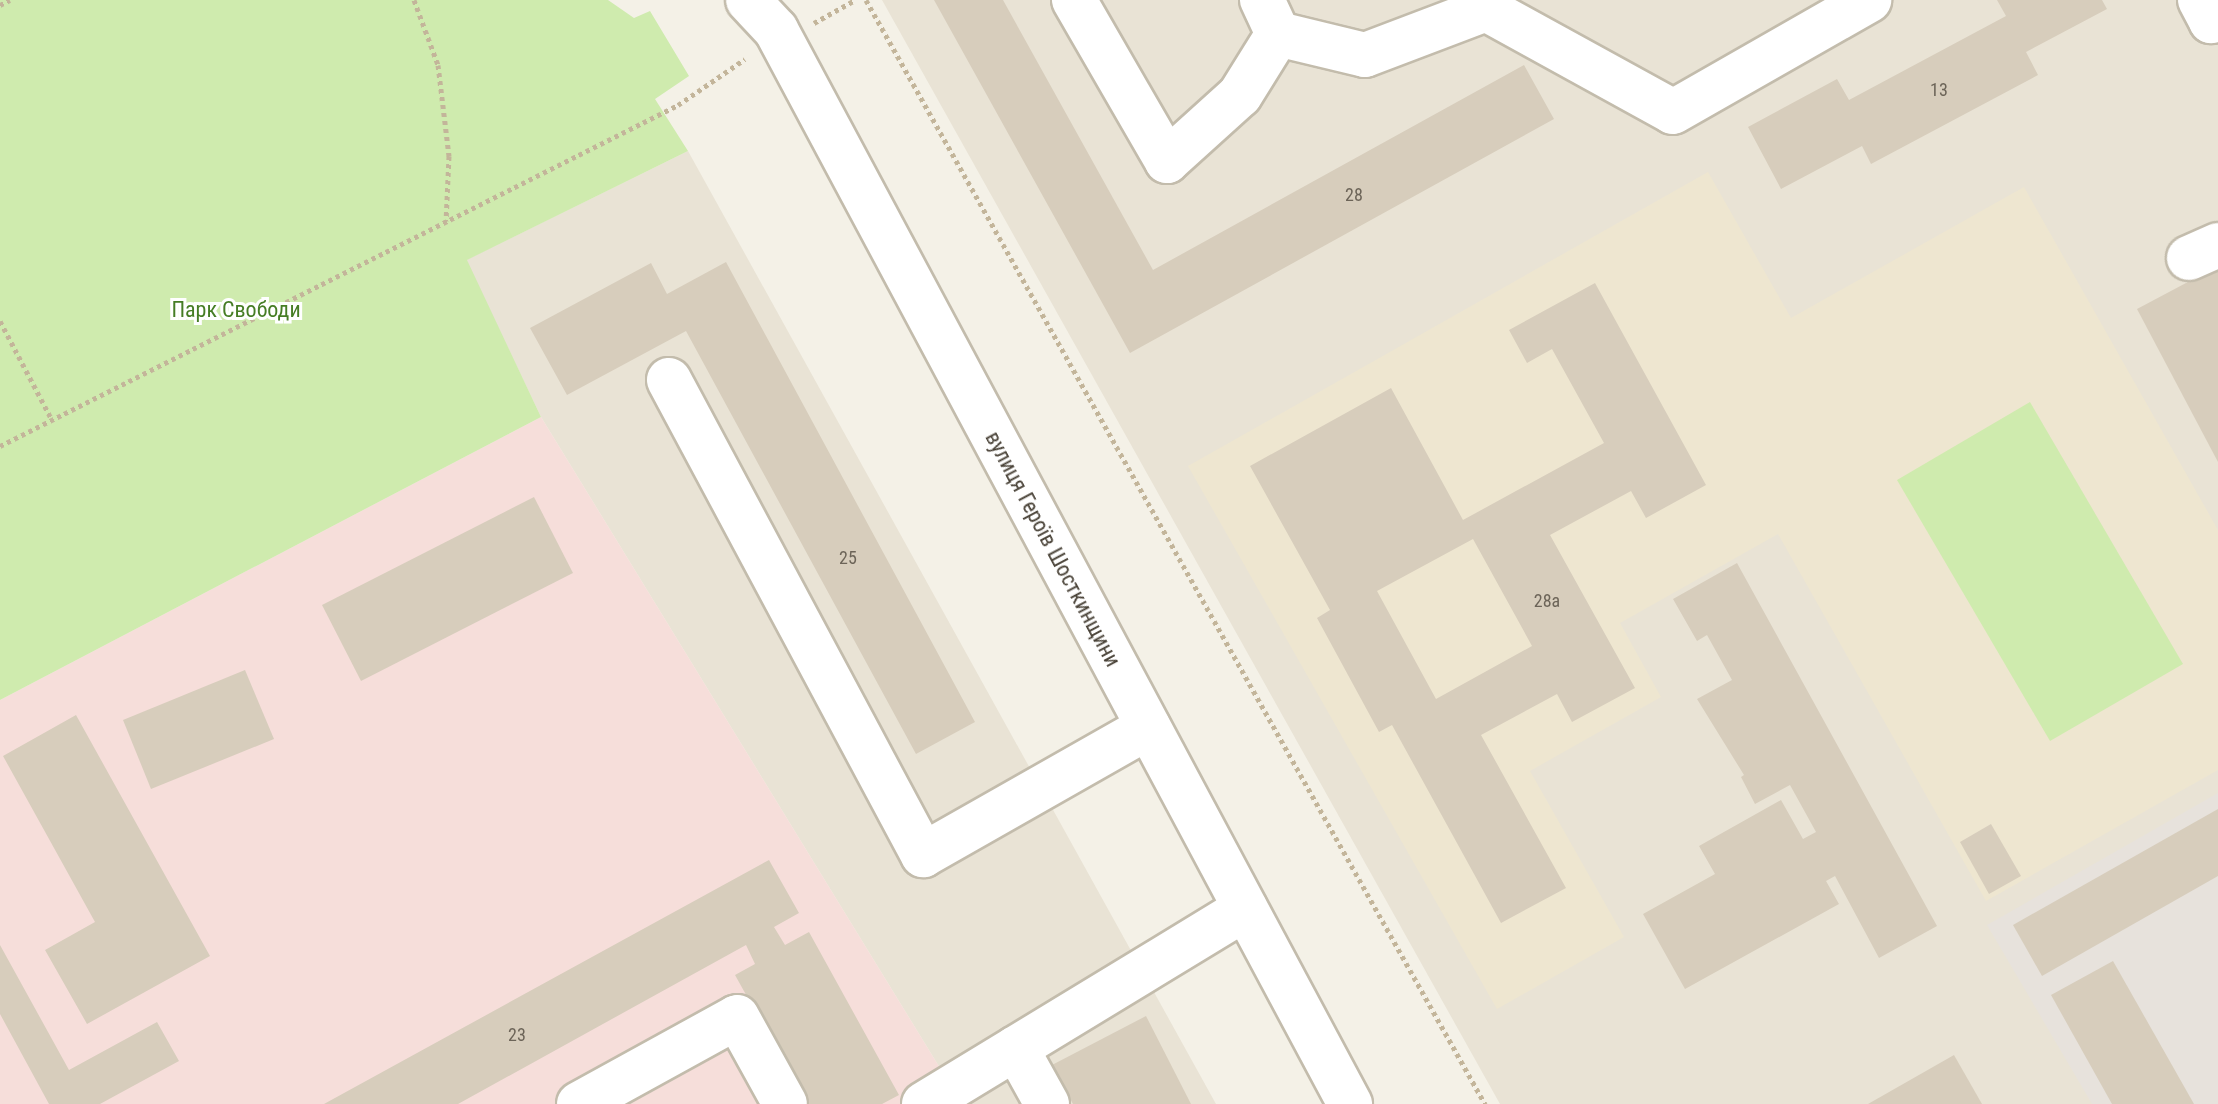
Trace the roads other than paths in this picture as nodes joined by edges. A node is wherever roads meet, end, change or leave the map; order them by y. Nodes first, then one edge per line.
1 (748, 0) edge
2 (1074, 0) edge
3 (1869, 0) edge
4 (2200, 0) edge
5 (1270, 17) edge
6 (2218, 17) edge
7 (669, 380) dead end
8 (1148, 727) junction
9 (1245, 909) junction
10 (1016, 1048) junction
11 (579, 1104) edge
12 (785, 1104) edge
13 (924, 1104) edge
14 (1047, 1104) edge
15 (1350, 1104) edge

1 - 8 street, вулиця Героїв Шосткинщини
2 - 5 street
3 - 5 street
4 - 6 street
7 - 8 street
8 - 9 street, вулиця Героїв Шосткинщини
9 - 10 street
9 - 15 street, вулиця Героїв Шосткинщини
10 - 13 street
10 - 14 street
11 - 12 street

